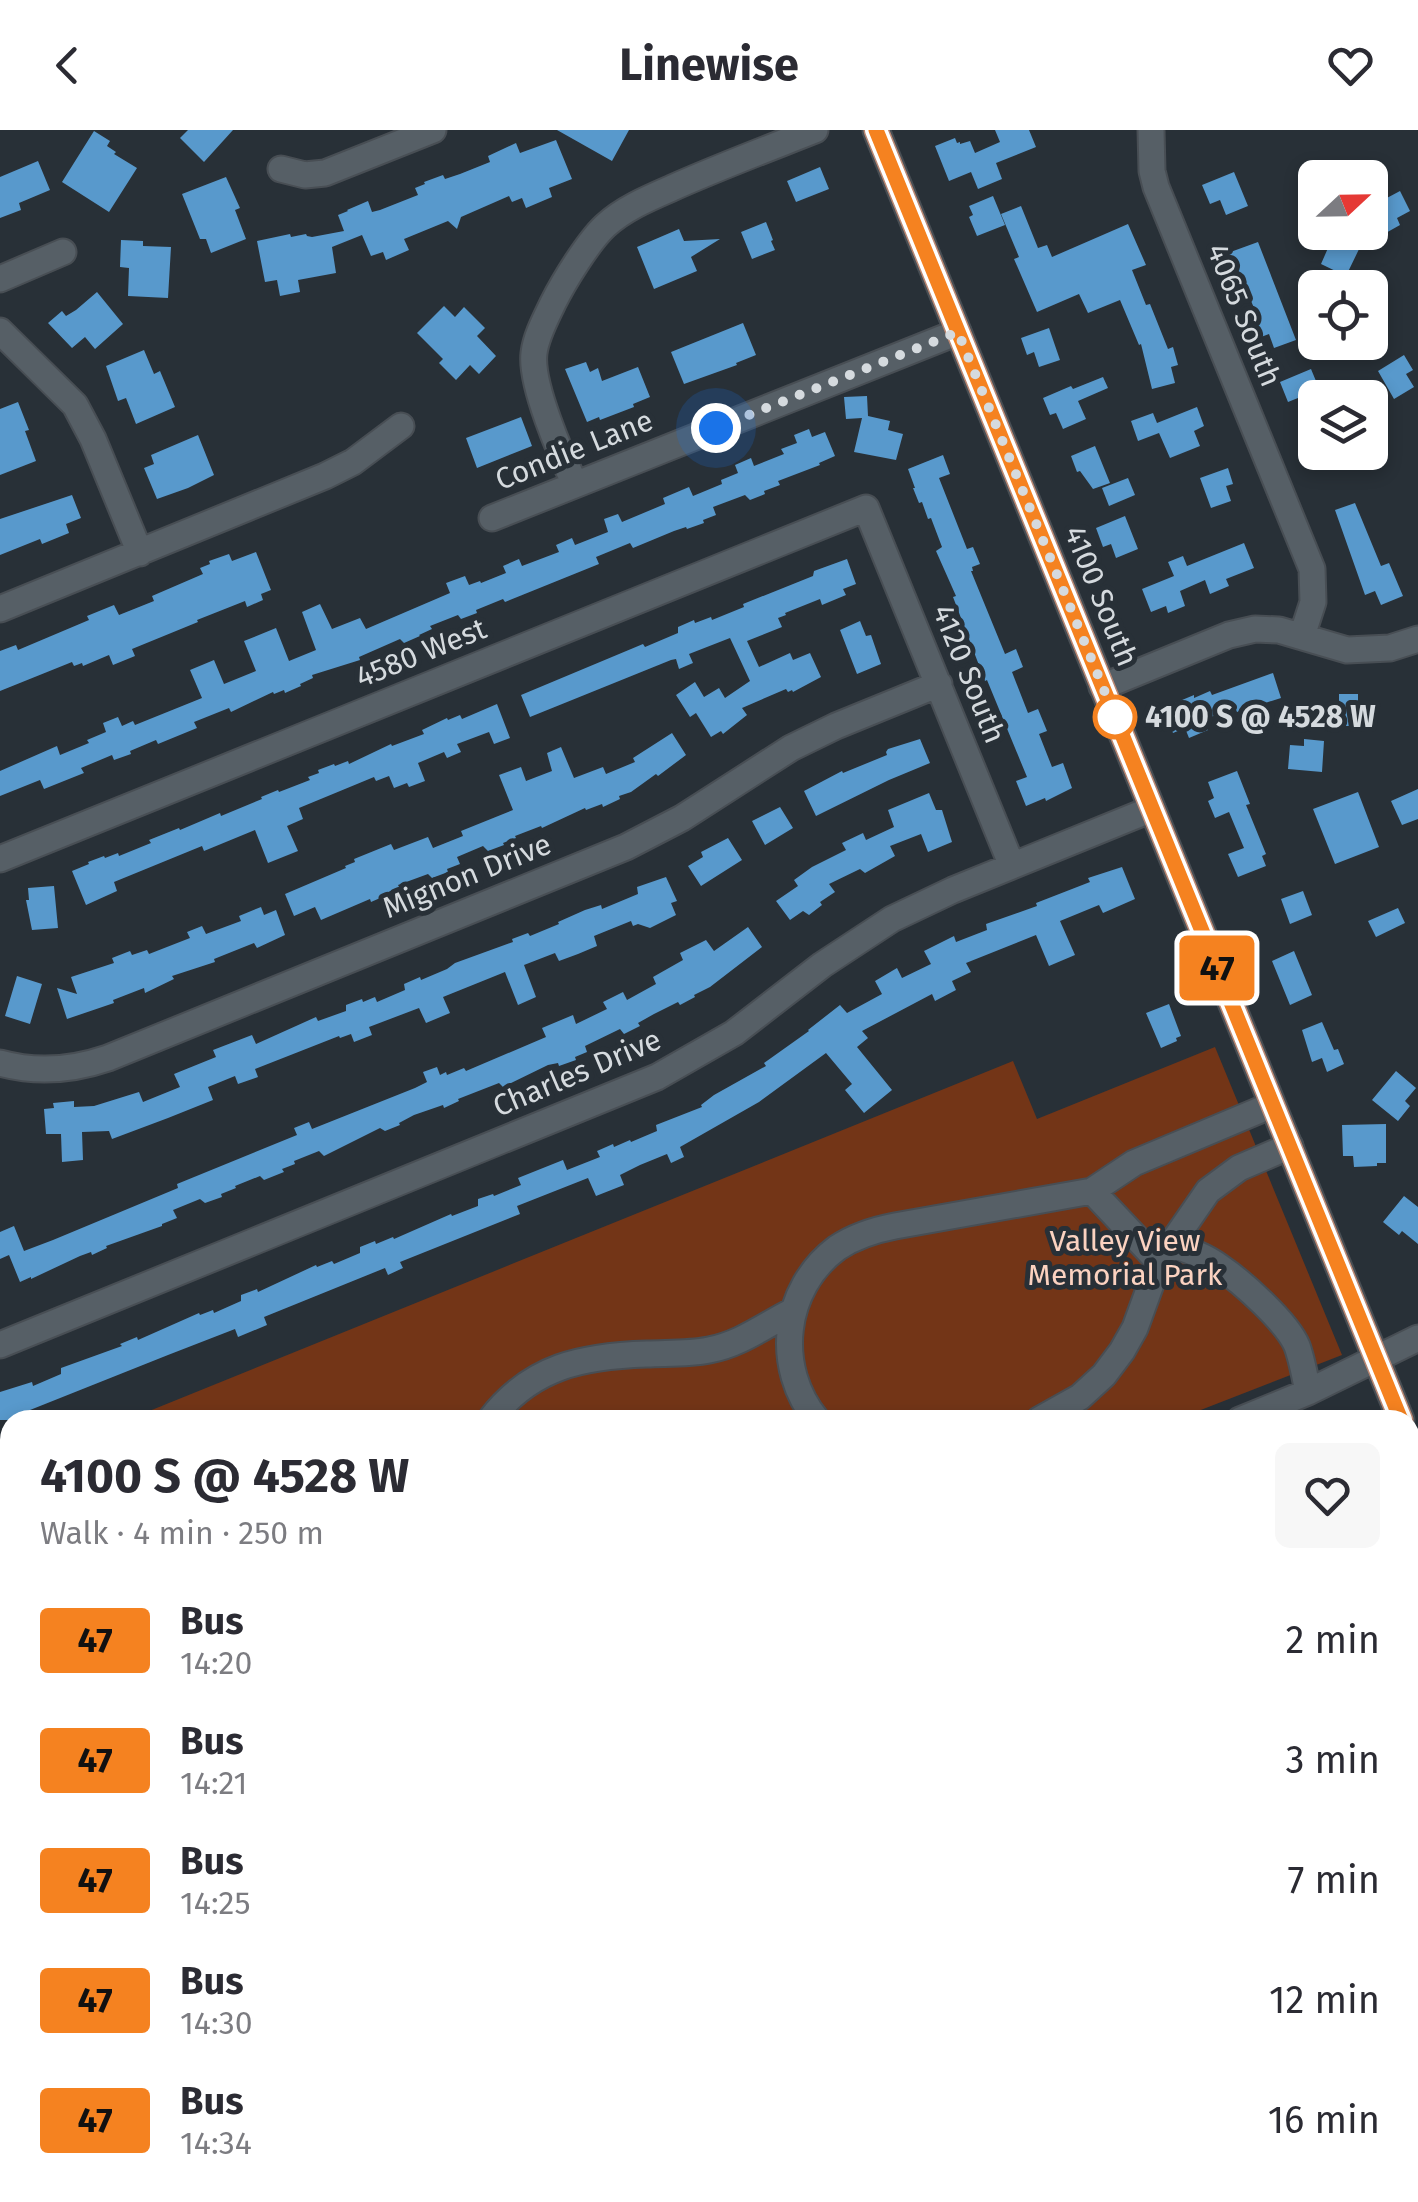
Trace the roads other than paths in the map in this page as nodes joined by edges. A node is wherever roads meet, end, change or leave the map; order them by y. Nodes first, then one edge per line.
1 (433, 130) edge
2 (815, 130) edge
3 (876, 130) edge
4 (1151, 130) edge
5 (281, 169) dead end
6 (63, 252) dead end
7 (0, 279) edge
8 (0, 331) edge
9 (958, 332) junction
10 (401, 426) dead end
11 (575, 484) junction
12 (866, 508) joint
13 (492, 518) dead end
14 (140, 552) junction
15 (0, 609) edge
16 (1302, 636) junction
17 (1418, 639) edge
18 (938, 684) junction
19 (1102, 687) junction
20 (1152, 808) junction
21 (0, 859) edge
22 (1012, 866) junction
23 (0, 1063) edge
24 (1272, 1105) junction
25 (1290, 1146) junction
26 (1092, 1192) junction
27 (1165, 1253) junction
28 (793, 1311) junction
29 (1418, 1338) edge
30 (0, 1346) edge
31 (1376, 1357) junction
32 (1308, 1392) junction
33 (500, 1410) edge
34 (810, 1410) edge
35 (1057, 1410) edge
36 (1275, 1410) edge
37 (1397, 1410) edge

1 - 5 street
2 - 11 street
3 - 9 main road, 4100 South
4 - 16 street, 4065 South
6 - 7 street
8 - 14 street
9 - 11 street, Condie Lane
9 - 19 main road, 4100 South
10 - 14 street
11 - 13 street, Condie Lane
12 - 18 street, 4120 South
12 - 21 street, 4580 West
14 - 15 street
16 - 17 street
16 - 19 street
18 - 22 street, 4120 South
18 - 23 street, Mignon Drive
19 - 20 main road, 4100 South
20 - 22 street, Charles Drive
20 - 24 main road, 4100 South
22 - 30 street, Charles Drive
24 - 25 main road, 4100 South
24 - 26 street
25 - 27 street
25 - 31 main road, 4100 South
26 - 27 street
26 - 28 street
27 - 32 street
27 - 35 street
28 - 33 street
28 - 34 street
29 - 31 street
31 - 32 street
31 - 37 main road, 4100 South
32 - 36 street

